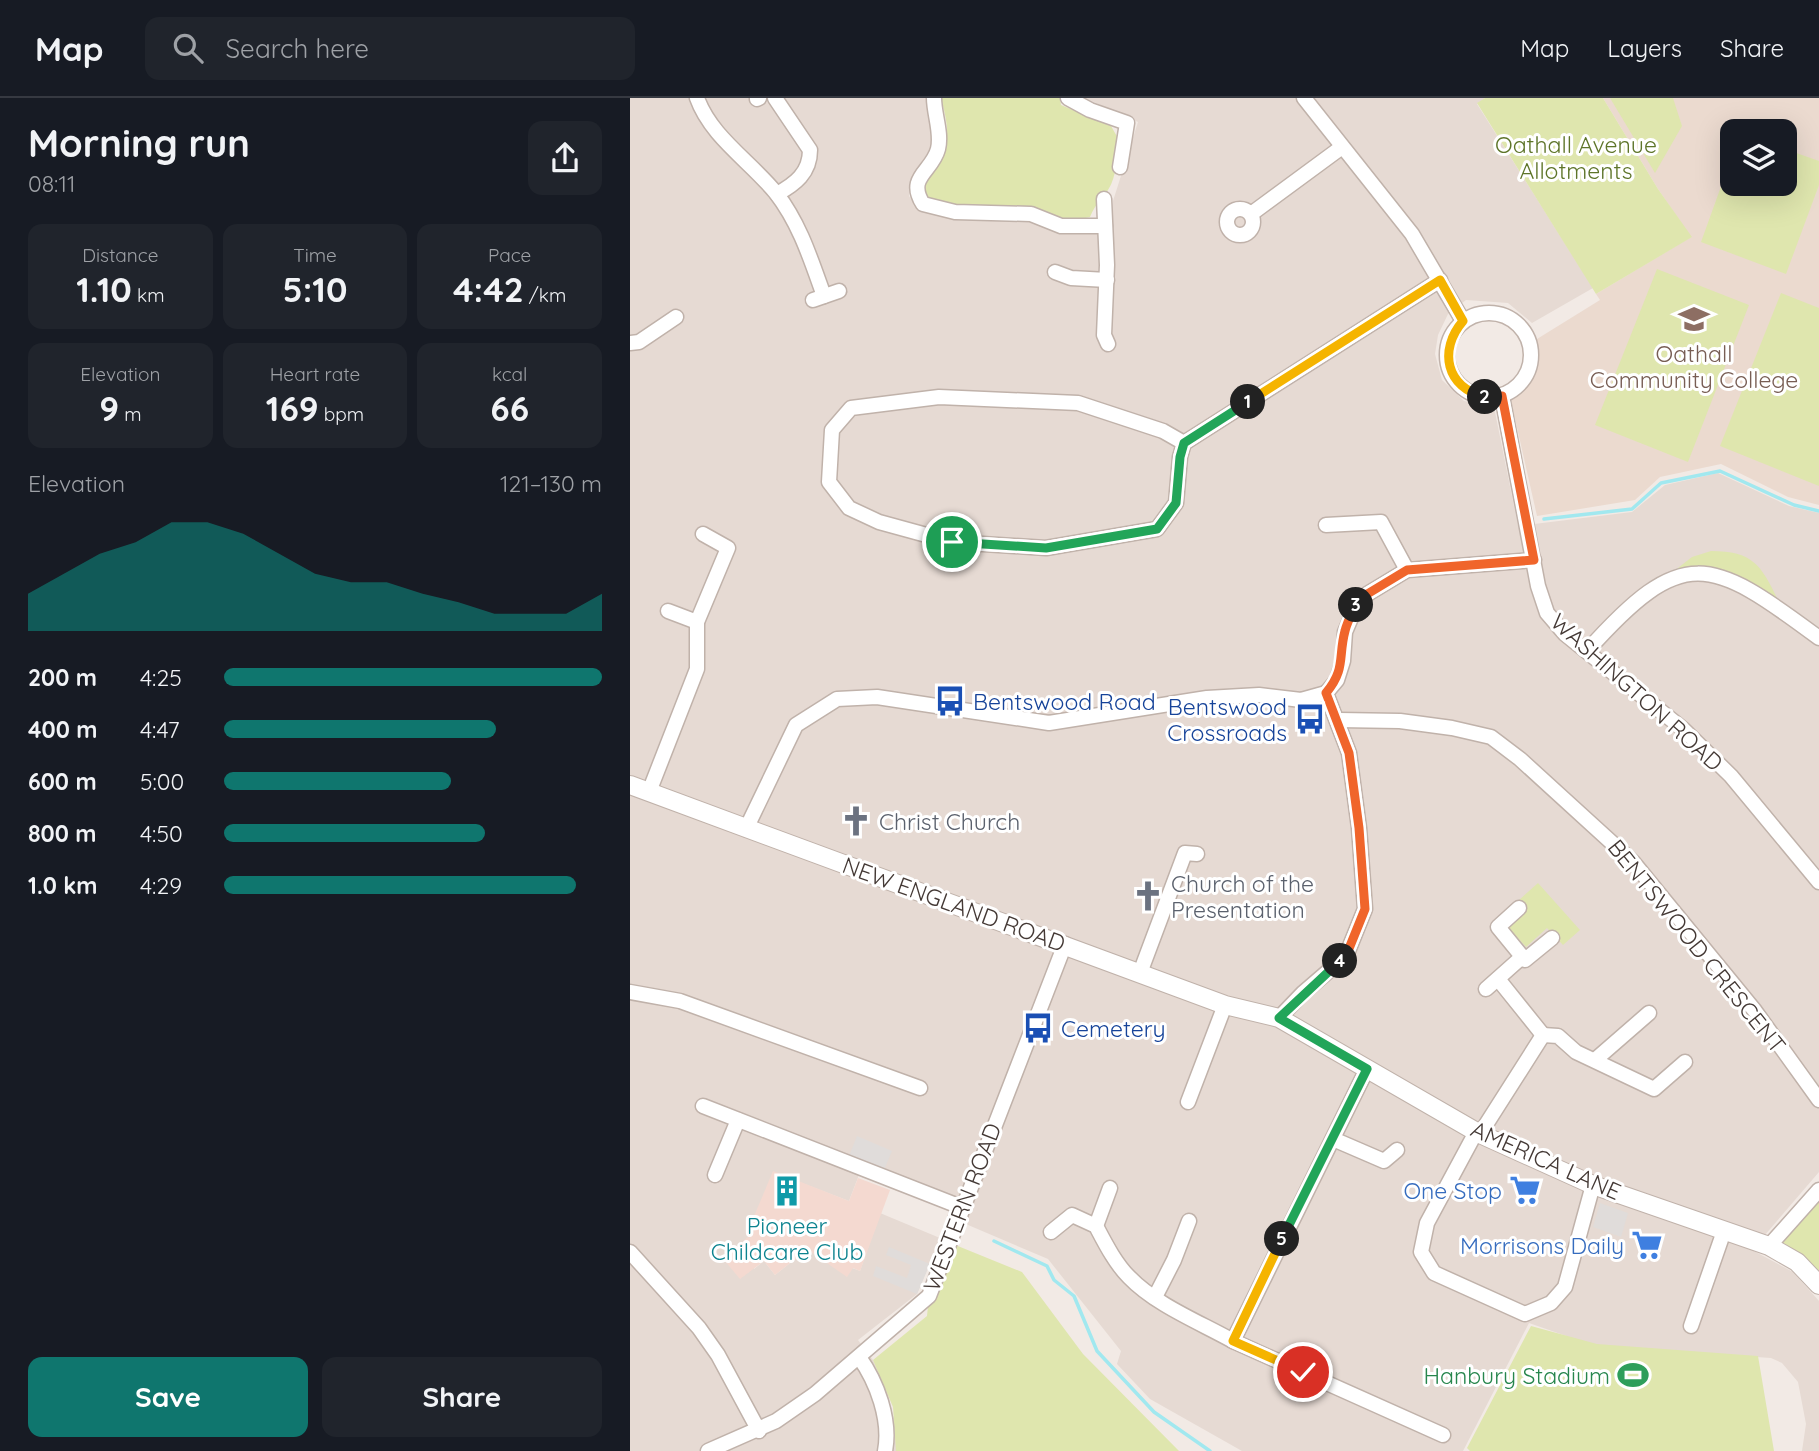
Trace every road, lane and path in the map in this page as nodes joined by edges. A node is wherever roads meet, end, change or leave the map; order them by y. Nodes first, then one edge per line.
1 (697, 98) edge
2 (775, 98) edge
3 (934, 98) edge
4 (1068, 98) edge
5 (1304, 98) edge
6 (1342, 147) junction
7 (1120, 167) dead end
8 (777, 194) junction
9 (1104, 199) dead end
10 (1251, 214) dead end
11 (1105, 226) junction
12 (1055, 272) dead end
13 (1107, 280) junction
14 (1440, 280) junction
15 (839, 291) dead end
16 (677, 317) dead end
17 (1463, 321) junction
18 (630, 343) edge
19 (1108, 344) dead end
20 (1502, 396) junction
21 (1184, 443) junction
22 (1326, 525) dead end
23 (703, 534) dead end
24 (1534, 560) junction
25 (1407, 570) junction
26 (668, 611) dead end
27 (697, 622) junction
28 (1819, 638) edge
29 (1587, 651) junction
30 (1326, 693) junction
31 (1339, 720) junction
32 (630, 785) edge
33 (649, 792) junction
34 (746, 829) junction
35 (1188, 850) dead end
36 (1819, 882) edge
37 (1519, 908) dead end
38 (1552, 938) dead end
39 (1066, 944) junction
40 (1522, 957) junction
41 (1140, 972) junction
42 (1498, 979) junction
43 (1486, 989) dead end
44 (630, 992) edge
45 (1225, 1005) junction
46 (1650, 1013) dead end
47 (1279, 1018) junction
48 (1543, 1035) junction
49 (1595, 1060) junction
50 (1685, 1062) dead end
51 (1367, 1069) junction
52 (920, 1088) dead end
53 (1819, 1100) edge
54 (1188, 1102) dead end
55 (703, 1106) dead end
56 (738, 1120) junction
57 (1478, 1133) junction
58 (1334, 1139) junction
59 (1397, 1150) dead end
60 (715, 1175) dead end
61 (1593, 1185) junction
62 (1110, 1188) dead end
63 (1819, 1190) edge
64 (961, 1207) junction
65 (1189, 1222) dead end
66 (1096, 1226) junction
67 (1724, 1231) junction
68 (1051, 1232) dead end
69 (1769, 1247) junction
70 (630, 1252) edge
71 (1819, 1284) edge
72 (1155, 1297) junction
73 (1691, 1326) dead end
74 (1233, 1341) junction
75 (859, 1357) junction
76 (759, 1431) junction
77 (1443, 1435) dead end
78 (708, 1451) edge
79 (885, 1451) edge

1 - 8 street
2 - 8 street
3 - 11 street
4 - 7 street
5 - 6 street
6 - 10 street
6 - 14 street
8 - 15 street
9 - 11 street
11 - 13 street
12 - 13 street
13 - 19 street
14 - 17 street
14 - 21 street
16 - 18 street
17 - 20 street
17 - 20 street
20 - 24 street, WASHINGTON ROAD
21 - 21 street
22 - 25 street
23 - 27 street
24 - 25 street
24 - 29 street, WASHINGTON ROAD
25 - 30 street
26 - 27 street
27 - 33 street
28 - 29 street
29 - 36 street, WASHINGTON ROAD
30 - 31 street
30 - 34 street
31 - 47 street
31 - 53 street, BENTSWOOD CRESCENT
32 - 33 street, NEW ENGLAND ROAD
33 - 34 street, NEW ENGLAND ROAD
34 - 39 street, NEW ENGLAND ROAD
35 - 41 street
37 - 40 street
38 - 40 street
39 - 41 street, NEW ENGLAND ROAD
39 - 64 street, WESTERN ROAD
40 - 42 street
41 - 45 street, NEW ENGLAND ROAD
42 - 43 street
42 - 48 street
44 - 52 street
45 - 47 street, NEW ENGLAND ROAD
45 - 54 street
46 - 49 street
47 - 51 street, AMERICA LANE
48 - 49 street
48 - 57 street
49 - 50 street
51 - 57 street, AMERICA LANE
51 - 58 street
55 - 56 street
56 - 60 street
56 - 64 street
57 - 61 street, AMERICA LANE
57 - 61 street
58 - 59 street
58 - 74 street
61 - 67 street, AMERICA LANE
62 - 66 street
63 - 69 street
64 - 75 street, WESTERN ROAD
65 - 72 street
66 - 68 street
66 - 72 street
67 - 69 street, AMERICA LANE
67 - 73 street
69 - 71 street, AMERICA LANE
70 - 76 street
72 - 74 street
74 - 77 street
75 - 76 street, WESTERN ROAD
75 - 79 street
76 - 78 street, WESTERN ROAD

